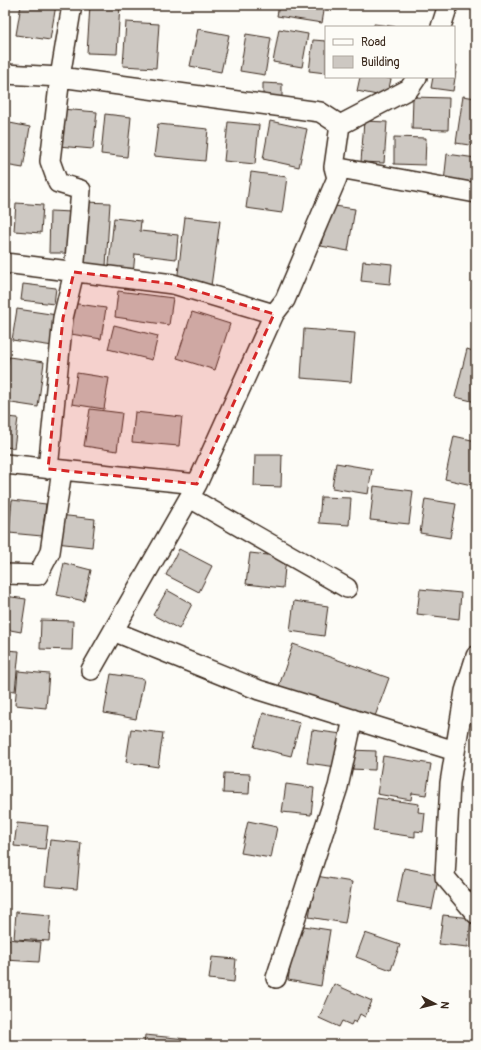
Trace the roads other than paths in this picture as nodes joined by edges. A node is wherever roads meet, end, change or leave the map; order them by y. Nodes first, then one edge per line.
1 (72, 5) edge
2 (448, 5) edge
3 (441, 26) edge
4 (5, 74) edge
5 (60, 77) junction
6 (416, 78) edge
7 (340, 125) junction
8 (334, 167) junction
9 (476, 193) edge
10 (5, 262) edge
11 (74, 272) junction
12 (274, 314) junction
13 (5, 464) edge
14 (55, 469) junction
15 (194, 491) junction
16 (5, 574) edge
17 (348, 588) dead end
18 (113, 631) junction
19 (476, 656) edge
20 (91, 670) dead end
21 (353, 720) junction
22 (455, 752) junction
23 (476, 914) edge
24 (276, 978) dead end

1 - 5 street
2 - 3 street
4 - 5 street
5 - 7 street
5 - 11 street
6 - 7 street
7 - 8 street
8 - 9 street
8 - 12 street
10 - 11 street
11 - 12 street
11 - 14 street
12 - 15 street
13 - 14 street
14 - 15 street
14 - 16 street
15 - 17 street
15 - 18 street
18 - 20 street
18 - 21 street
19 - 22 street
21 - 22 street
21 - 24 street
22 - 23 street

